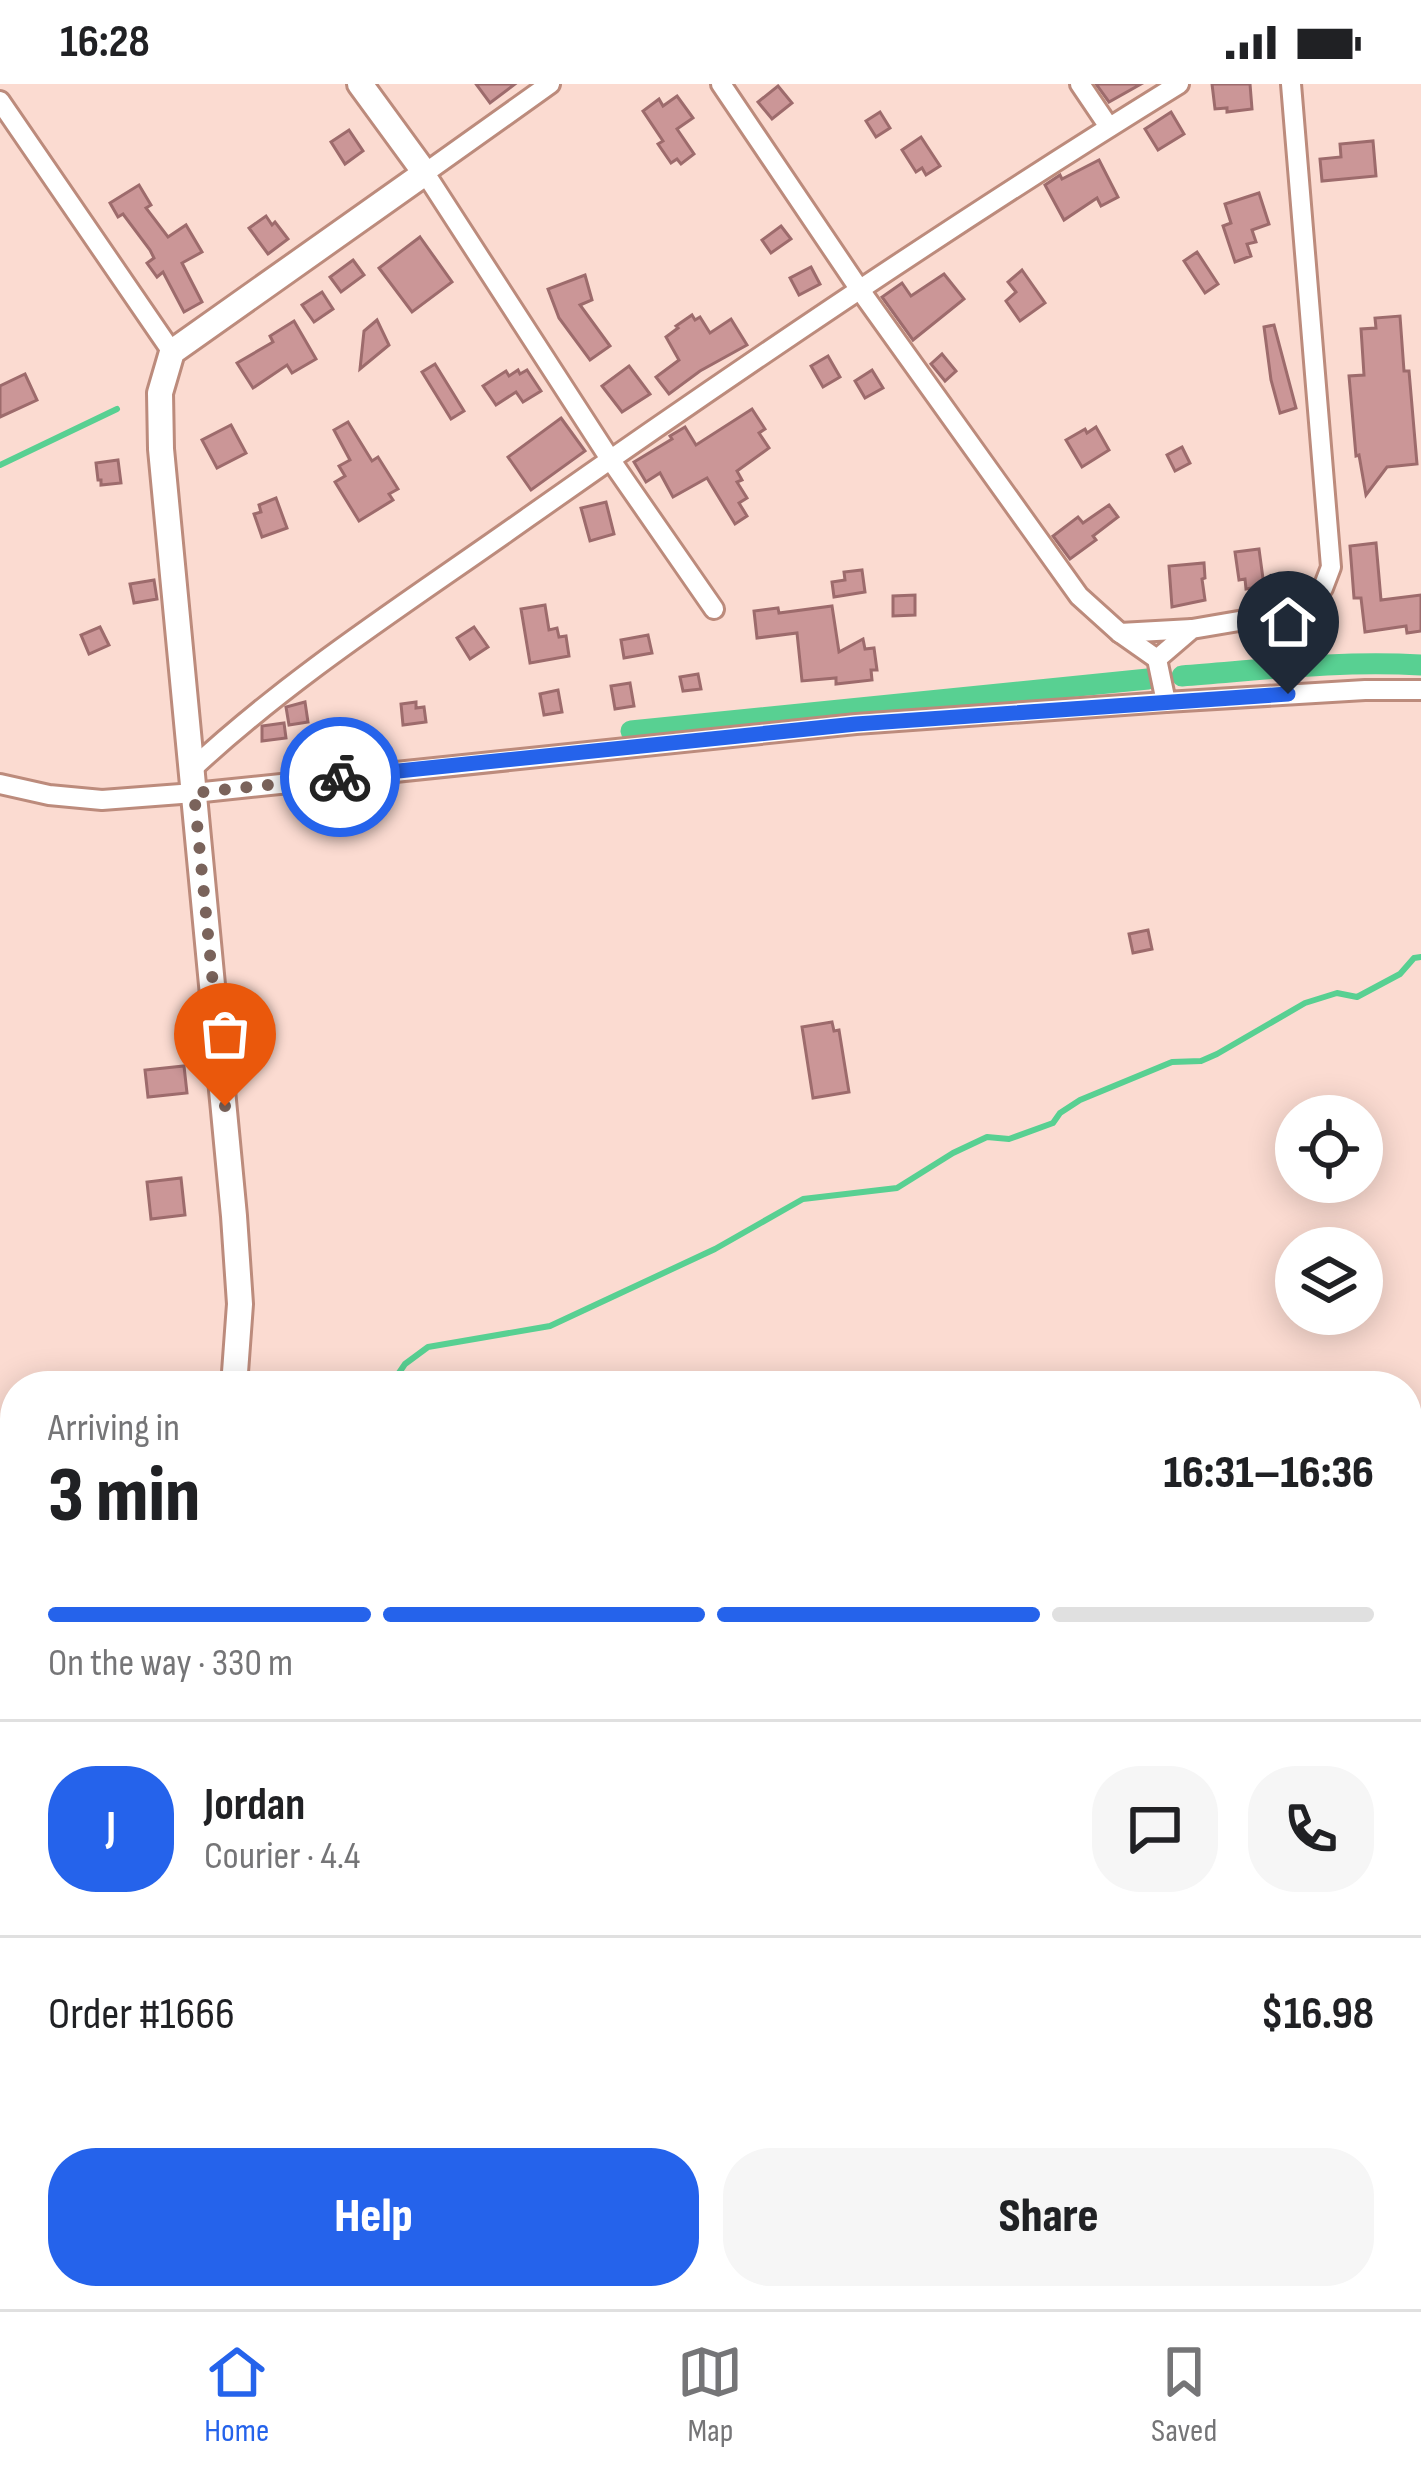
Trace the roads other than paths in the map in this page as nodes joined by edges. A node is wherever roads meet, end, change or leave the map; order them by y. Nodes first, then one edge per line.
1 (360, 84) edge
2 (550, 84) edge
3 (722, 84) edge
4 (1080, 84) edge
5 (1179, 84) edge
6 (1291, 84) edge
7 (0, 101) edge
8 (1108, 127) junction
9 (425, 173) junction
10 (860, 290) junction
11 (172, 352) junction
12 (610, 459) junction
13 (714, 609) dead end
14 (1192, 629) junction
15 (1120, 633) junction
16 (1157, 659) junction
17 (1421, 691) edge
18 (1166, 702) junction
19 (193, 781) junction
20 (0, 784) edge
21 (237, 1371) edge

1 - 9 street
2 - 9 street
3 - 10 street
4 - 8 street
5 - 8 street
6 - 14 street
7 - 11 street
8 - 10 street
9 - 11 street
9 - 12 street
10 - 12 street
10 - 15 street
11 - 19 street
12 - 13 street
12 - 19 street
14 - 15 street
14 - 16 street
15 - 16 street
16 - 18 street
17 - 18 street
18 - 19 street
19 - 20 street
19 - 21 street

